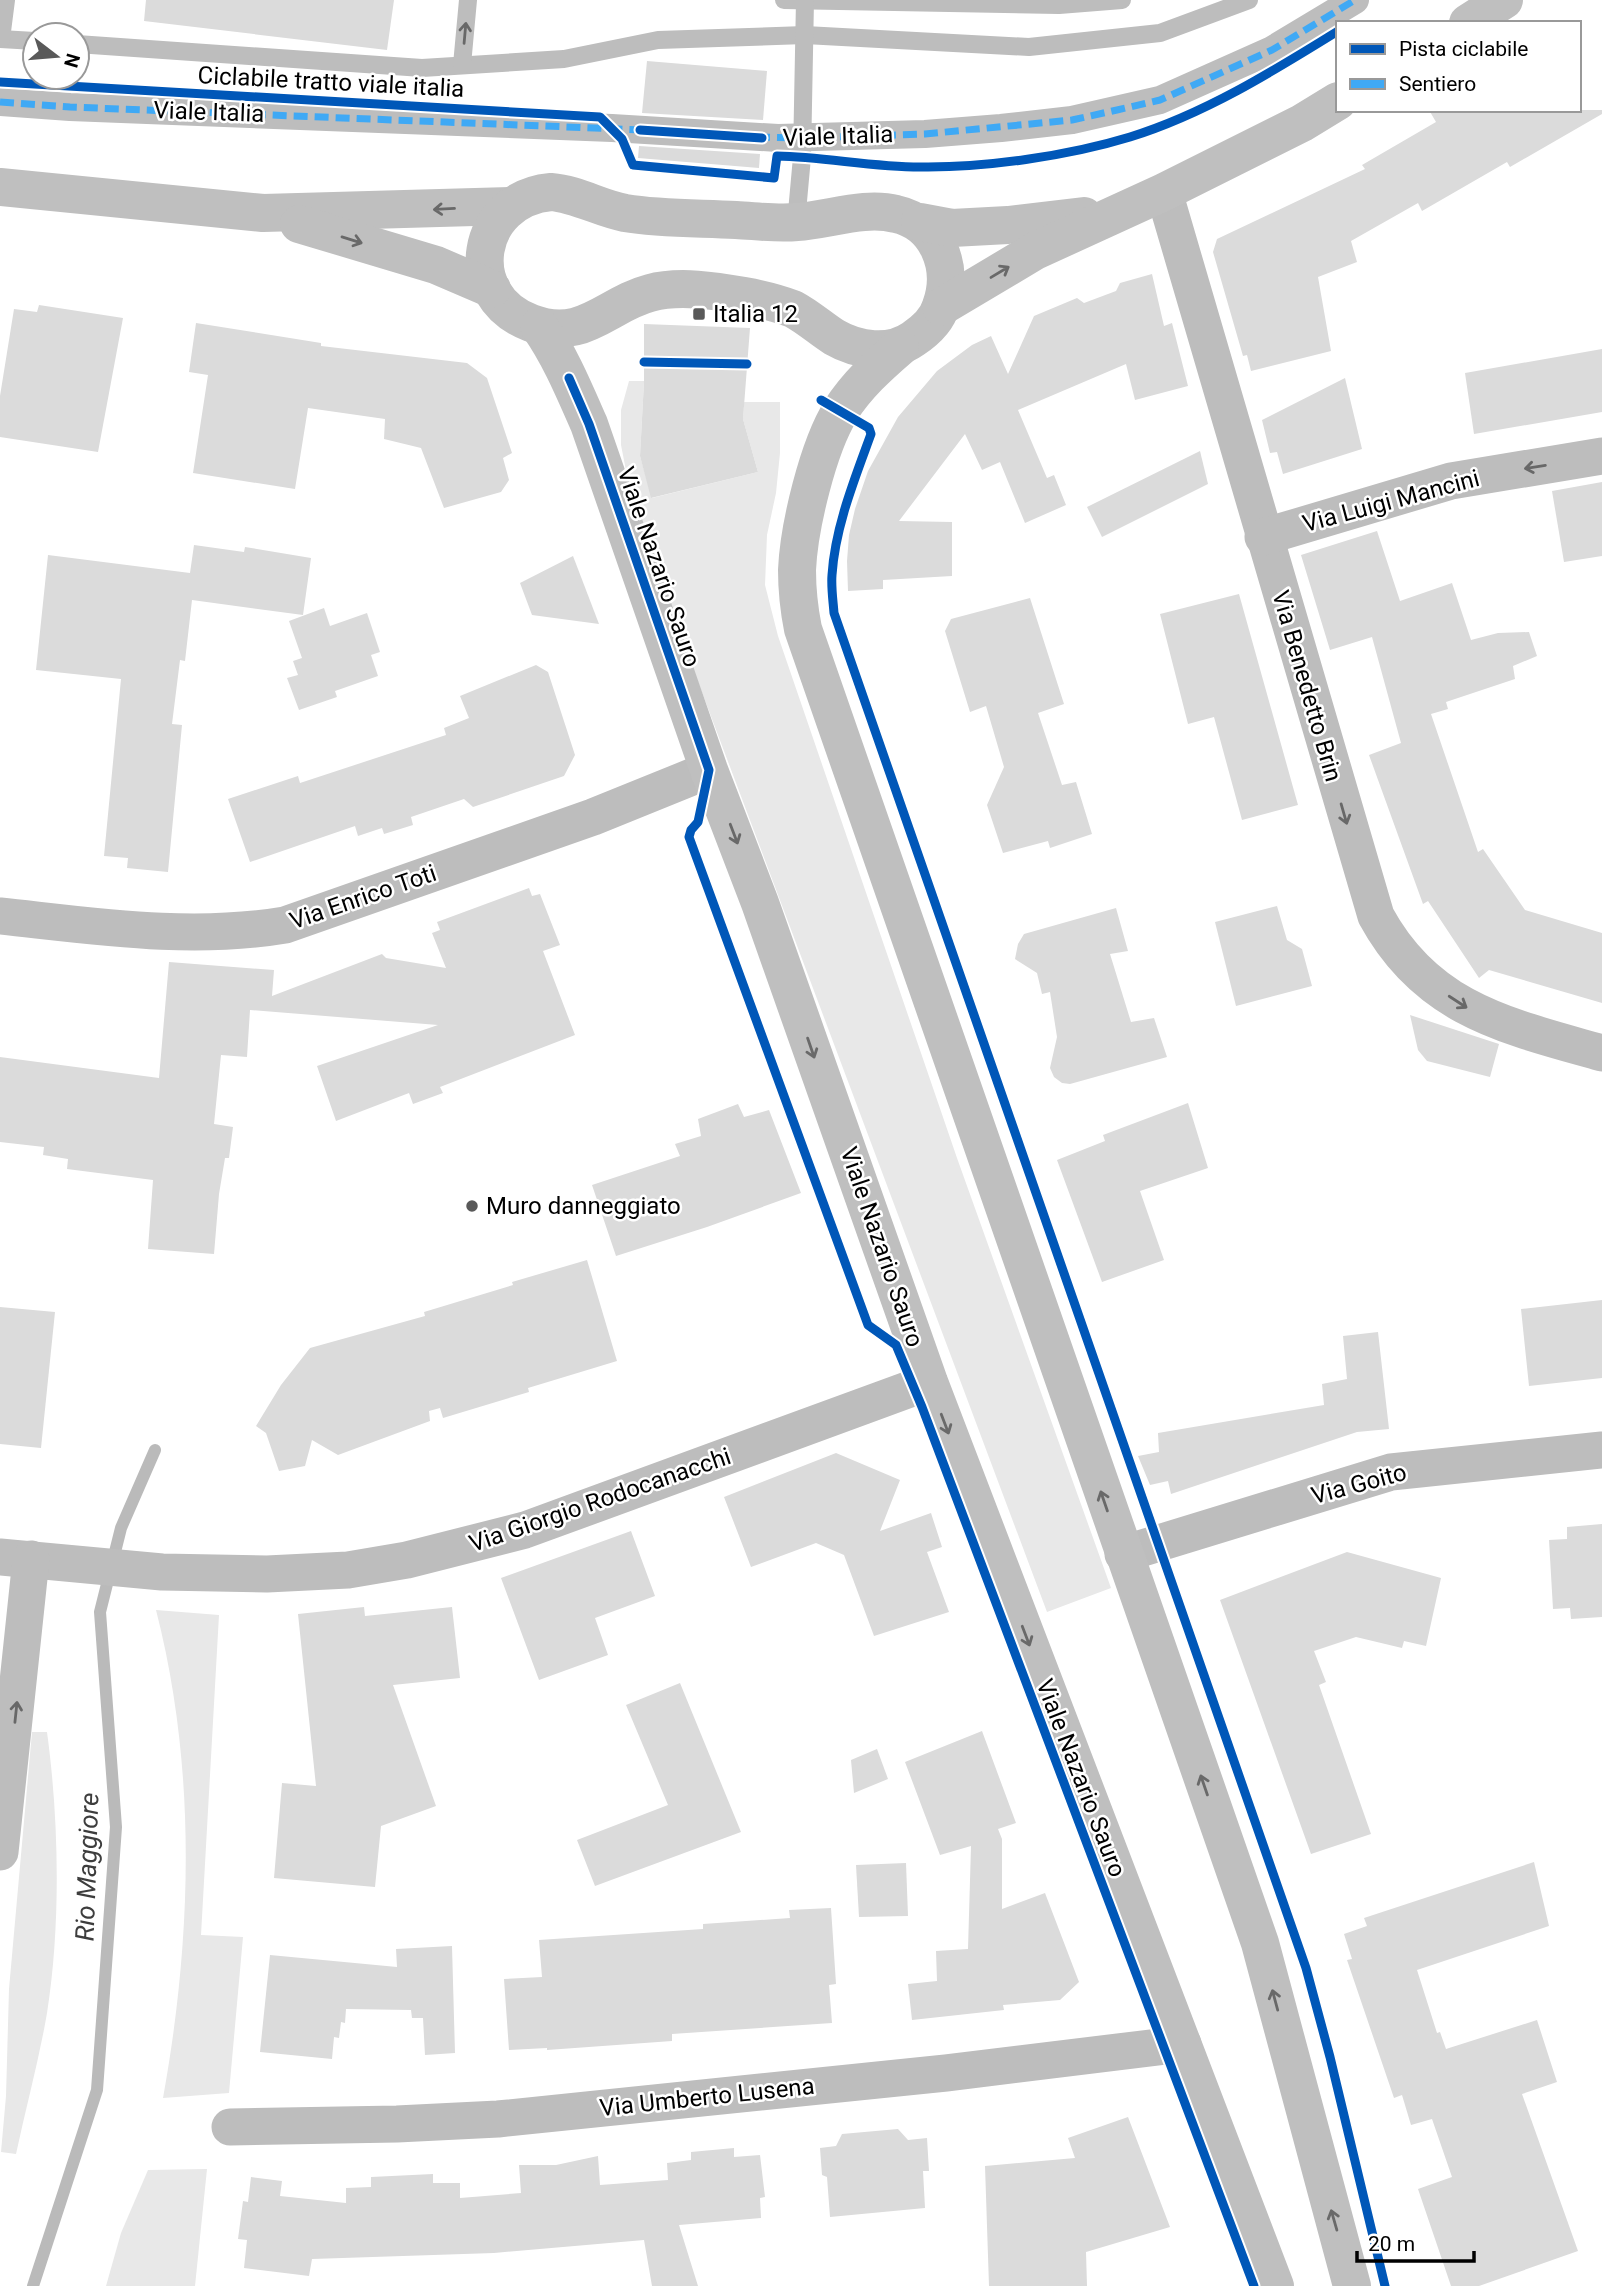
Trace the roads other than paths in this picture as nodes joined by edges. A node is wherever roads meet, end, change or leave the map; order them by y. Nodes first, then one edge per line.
1 (6, 0) edge
2 (468, 0) edge
3 (784, 0) edge
4 (1122, 0) edge
5 (1249, 0) edge
6 (1355, 0) edge
7 (1504, 0) edge
8 (805, 1) edge
9 (878, 1) edge
10 (1471, 21) edge
11 (805, 35) junction
12 (1, 39) edge
13 (21, 40) edge
14 (91, 45) edge
15 (462, 65) junction
16 (0, 102) edge
17 (1336, 102) edge
18 (803, 138) junction
19 (0, 187) edge
20 (1164, 192) junction
21 (512, 206) junction
22 (1117, 212) junction
23 (263, 214) junction
24 (920, 222) junction
25 (796, 223) junction
26 (492, 289) junction
27 (941, 307) junction
28 (538, 326) junction
29 (900, 347) junction
30 (1602, 456) edge
31 (1263, 537) junction
32 (709, 770) junction
33 (0, 916) edge
34 (1602, 1053) edge
35 (929, 1382) junction
36 (1602, 1450) edge
37 (1123, 1554) junction
38 (38, 1559) edge
39 (0, 1852) edge
40 (1182, 2044) junction
41 (230, 2127) dead end
42 (1275, 2286) edge
43 (1352, 2286) edge

1 - 12 lane
15 -> 2 lane
3 - 8 lane
4 - 9 lane
5 - 11 lane
6 - 18 street, Viale Italia
7 - 10 main road
8 - 9 lane
8 - 11 lane
11 - 15 lane
11 - 18 lane
12 - 13 lane
14 - 15 lane
16 - 18 street, Viale Italia
17 - 20 main road
18 - 25 lane
19 - 23 main road
20 - 22 main road
20 - 31 street, Via Benedetto Brin
21 -> 23 main road
21 - 25 main road
21 - 26 main road
22 - 24 main road
27 -> 22 main road
23 -> 26 main road
24 - 25 main road
24 - 27 main road
26 - 28 main road
27 - 29 main road
28 - 29 main road
28 - 32 main road, Viale Nazario Sauro
37 -> 29 main road
30 -> 31 street, Via Luigi Mancini
31 -> 34 street, Via Benedetto Brin
32 - 33 street, Via Enrico Toti
32 -> 35 main road, Viale Nazario Sauro
35 - 38 street, Via Giorgio Rodocanacchi
35 -> 40 main road, Viale Nazario Sauro
36 - 37 street, Via Goito
43 -> 37 main road
39 -> 38 street
40 - 41 street, Via Umberto Lusena
40 - 42 main road, Viale Nazario Sauro

